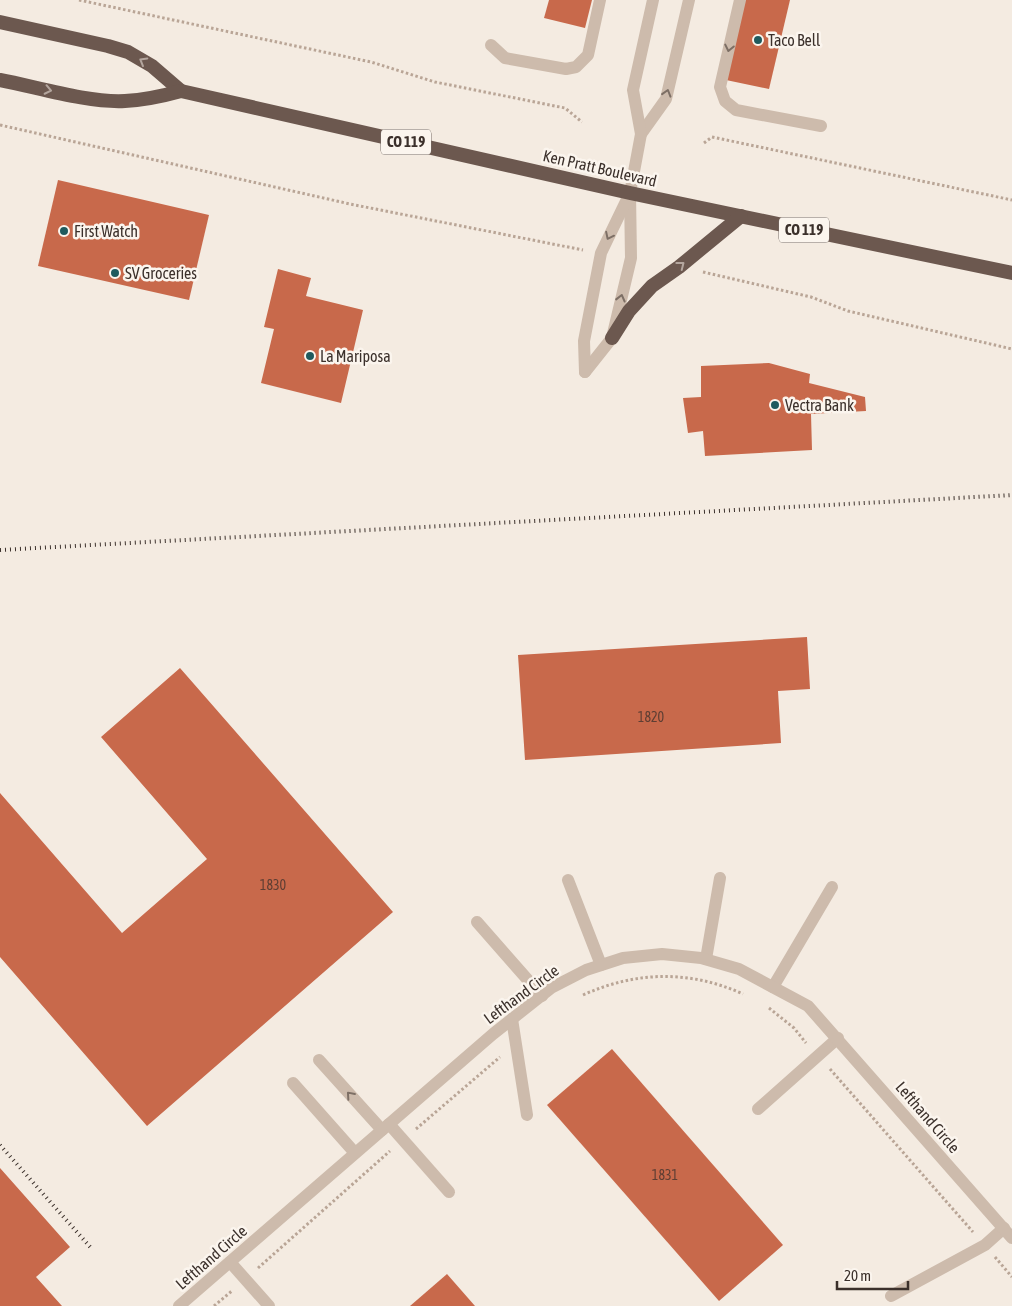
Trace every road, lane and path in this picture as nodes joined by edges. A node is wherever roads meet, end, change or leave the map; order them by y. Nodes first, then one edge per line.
1 (79, 0) edge
2 (600, 0) edge
3 (653, 0) edge
4 (689, 0) edge
5 (740, 0) edge
6 (0, 22) edge
7 (491, 45) dead end
8 (0, 80) edge
9 (182, 91) junction
10 (582, 122) dead end
11 (0, 125) edge
12 (821, 126) dead end
13 (641, 134) junction
14 (704, 143) dead end
15 (630, 193) junction
16 (1012, 200) edge
17 (741, 216) junction
18 (600, 253) junction
19 (679, 267) junction
20 (1012, 273) edge
21 (612, 338) junction
22 (1012, 349) edge
23 (720, 878) dead end
24 (568, 880) dead end
25 (832, 887) dead end
26 (477, 922) dead end
27 (706, 959) junction
28 (601, 965) junction
29 (773, 987) junction
30 (542, 996) junction
31 (577, 997) dead end
32 (748, 997) dead end
33 (762, 1004) dead end
34 (512, 1019) junction
35 (838, 1038) junction
36 (517, 1042) junction
37 (818, 1056) junction
38 (320, 1060) dead end
39 (293, 1083) dead end
40 (758, 1109) dead end
41 (527, 1115) dead end
42 (386, 1127) junction
43 (404, 1140) junction
44 (355, 1153) junction
45 (449, 1192) dead end
46 (1008, 1233) edge
47 (985, 1245) junction
48 (230, 1262) junction
49 (1012, 1277) edge
50 (245, 1280) junction
51 (891, 1296) dead end
52 (179, 1306) edge
53 (214, 1306) edge
54 (269, 1306) edge

1 - 10 path
2 - 7 street
3 - 13 street
13 -> 4 street
5 -> 12 street
9 -> 6 highway, Ken Pratt Boulevard / CO 119
8 -> 9 highway, Ken Pratt Boulevard / CO 119
9 - 15 highway, Ken Pratt Boulevard / CO 119
11 - 18 path
13 - 15 street
14 - 16 path
15 - 17 highway, Ken Pratt Boulevard / CO 119
15 -> 18 street
21 -> 15 street
19 -> 17 highway
17 - 20 highway, Ken Pratt Boulevard / CO 119
18 - 21 street
19 - 21 highway
19 - 22 path
23 - 27 street
24 - 28 street
25 - 29 street
26 - 30 street
27 - 28 street, Lefthand Circle
27 - 29 street, Lefthand Circle
28 - 30 street, Lefthand Circle
29 - 35 street, Lefthand Circle
30 - 34 street, Lefthand Circle
31 - 32 path
33 - 37 path
34 - 36 street
34 - 42 street, Lefthand Circle
35 - 37 street
35 - 46 street, Lefthand Circle
36 - 41 street
36 - 43 path
37 - 40 street
37 - 47 path
42 -> 38 street
39 - 44 street
42 - 43 street
42 - 44 street, Lefthand Circle
43 - 45 street
43 - 50 path
44 - 48 street, Lefthand Circle
46 - 47 street
47 - 49 path
47 - 51 street
48 - 50 street
48 - 52 street, Lefthand Circle
50 - 53 path
50 - 54 street

